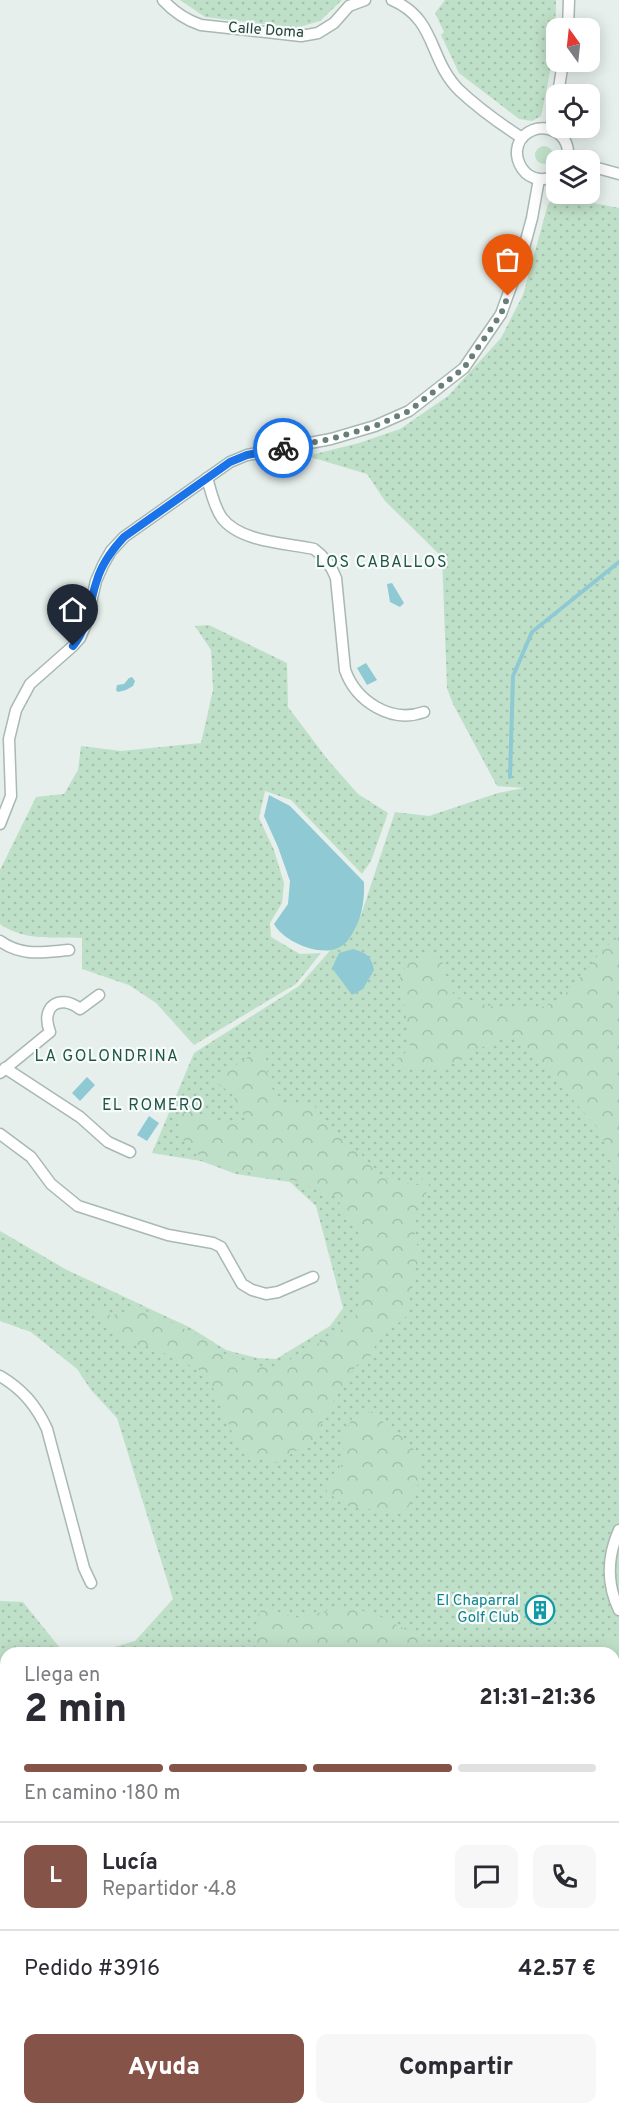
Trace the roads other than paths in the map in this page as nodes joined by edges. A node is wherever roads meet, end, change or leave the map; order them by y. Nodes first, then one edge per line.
1 (163, 0) edge
2 (365, 0) edge
3 (392, 0) edge
4 (568, 0) edge
5 (568, 18) edge
6 (546, 129) edge
7 (522, 138) junction
8 (600, 169) edge
9 (619, 174) edge
10 (539, 179) junction
11 (546, 179) edge
12 (207, 478) junction
13 (424, 712) dead end
14 (0, 824) edge
15 (0, 942) edge
16 (69, 950) dead end
17 (99, 995) dead end
18 (3, 1071) edge
19 (0, 1134) edge
20 (130, 1152) dead end
21 (313, 1277) dead end
22 (0, 1376) edge
23 (619, 1530) edge
24 (91, 1583) dead end
25 (619, 1610) edge

1 - 2 street, Calle Doma
3 - 7 street
4 - 5 street
6 - 7 street
7 - 10 street
8 - 9 street
10 - 11 street
10 - 12 street
12 - 13 street
12 - 14 street
15 - 16 street
17 - 18 street
18 - 20 street
19 - 21 street
22 - 24 street
23 - 25 street

